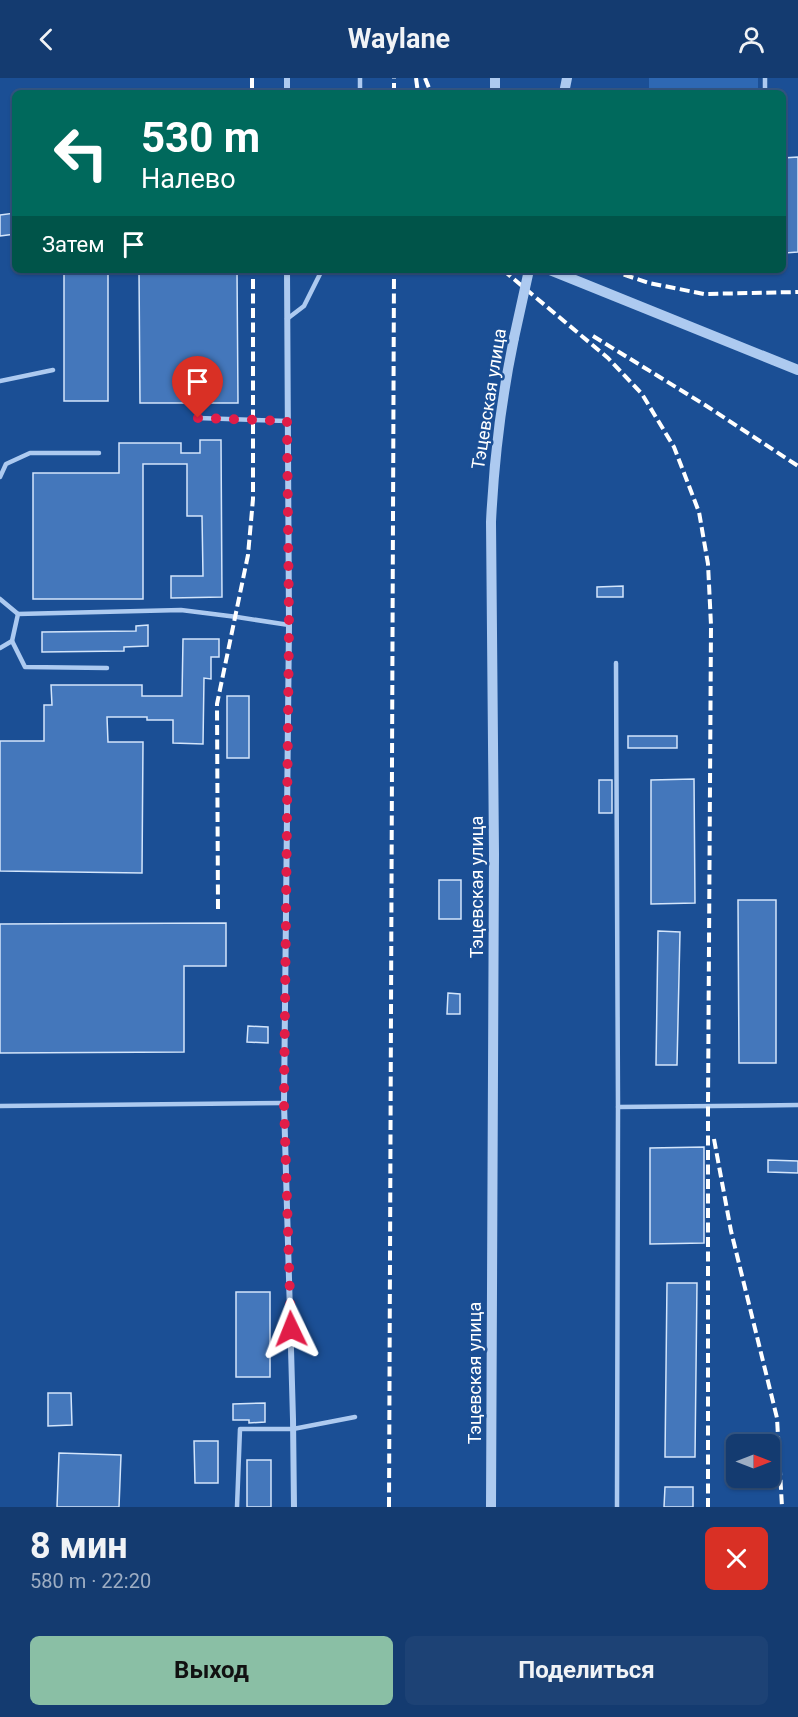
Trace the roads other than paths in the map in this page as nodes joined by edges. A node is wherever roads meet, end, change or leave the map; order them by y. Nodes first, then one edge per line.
1 (287, 273) edge
2 (320, 273) edge
3 (528, 273) edge
4 (557, 273) edge
5 (287, 320) junction
6 (53, 370) dead end
7 (798, 370) edge
8 (0, 381) edge
9 (198, 418) dead end
10 (287, 421) junction
11 (99, 453) dead end
12 (0, 477) edge
13 (0, 599) edge
14 (18, 614) junction
15 (289, 625) junction
16 (12, 641) junction
17 (0, 648) edge
18 (616, 663) dead end
19 (107, 668) dead end
20 (284, 1103) junction
21 (798, 1105) edge
22 (0, 1106) edge
23 (618, 1107) junction
24 (355, 1417) dead end
25 (293, 1429) junction
26 (237, 1507) edge
27 (294, 1507) edge
28 (491, 1507) edge
29 (617, 1507) edge

1 - 5 street
2 - 5 lane
3 - 28 street, Тэцевская улица, bridge
4 - 7 street
5 - 10 street
6 - 8 lane
9 - 10 lane
10 - 15 street
11 - 12 lane
13 - 14 lane
14 - 15 lane
14 - 16 lane
15 - 20 street
16 - 17 lane
16 - 19 lane
18 - 23 lane
20 - 22 lane
20 - 25 street
21 - 23 lane
23 - 29 lane
24 - 25 lane
25 - 26 lane
25 - 27 street

